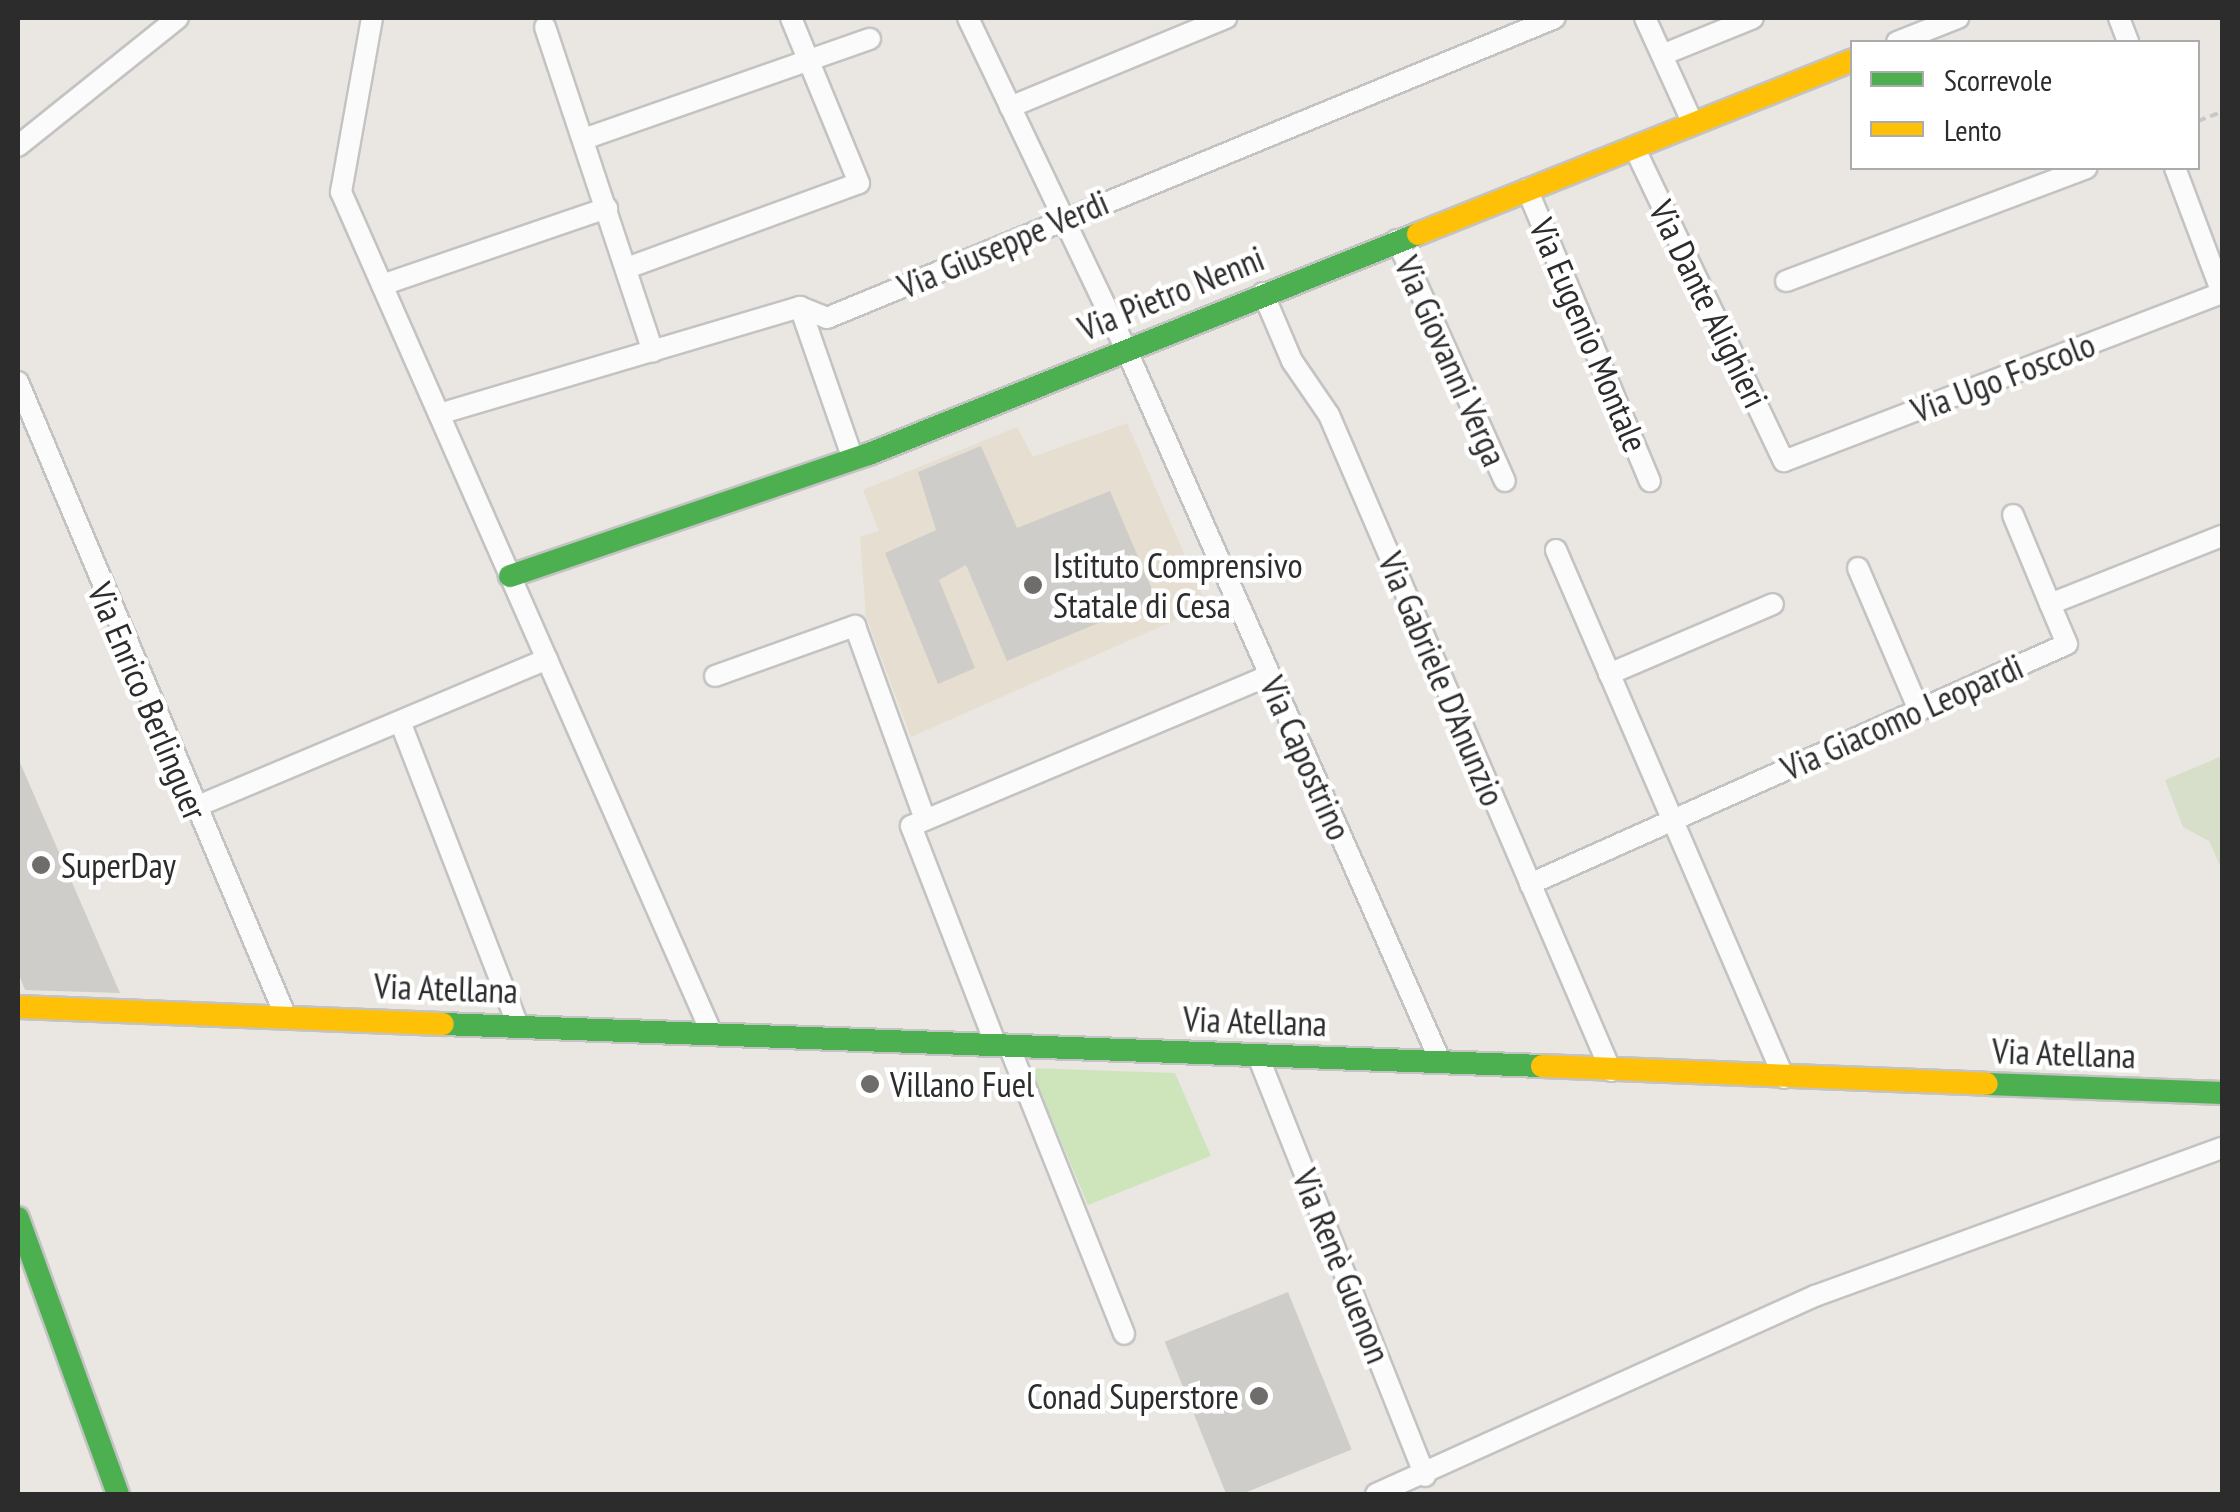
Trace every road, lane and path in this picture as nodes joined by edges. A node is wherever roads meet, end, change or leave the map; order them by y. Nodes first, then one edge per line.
1 (178, 18) edge
2 (372, 18) edge
3 (791, 18) edge
4 (968, 18) edge
5 (1226, 18) edge
6 (1555, 18) edge
7 (1644, 18) edge
8 (1753, 18) edge
9 (1958, 18) edge
10 (545, 27) dead end
11 (870, 39) dead end
12 (1901, 40) edge
13 (1662, 55) junction
14 (808, 58) junction
15 (1850, 61) edge
16 (1010, 107) junction
17 (1694, 124) junction
18 (584, 139) junction
19 (18, 146) edge
20 (1634, 147) junction
21 (2081, 170) edge
22 (2176, 170) edge
23 (1527, 189) junction
24 (608, 208) junction
25 (1063, 218) junction
26 (1396, 240) junction
27 (627, 268) junction
28 (1786, 281) dead end
29 (382, 286) junction
30 (2222, 293) edge
31 (1263, 294) junction
32 (800, 307) junction
33 (1126, 349) junction
34 (653, 351) junction
35 (18, 382) edge
36 (439, 414) junction
37 (853, 458) junction
38 (1784, 461) joint
39 (1505, 481) dead end
40 (1650, 481) dead end
41 (2012, 515) dead end
42 (2222, 536) edge
43 (1556, 550) dead end
44 (1858, 568) dead end
45 (510, 576) junction
46 (1773, 604) dead end
47 (2050, 604) junction
48 (547, 660) junction
49 (1609, 674) junction
50 (1270, 675) junction
51 (715, 676) dead end
52 (1919, 710) junction
53 (401, 724) junction
54 (194, 808) junction
55 (925, 820) junction
56 (1671, 820) junction
57 (1530, 884) junction
58 (18, 1007) edge
59 (286, 1017) junction
60 (518, 1026) junction
61 (712, 1034) junction
62 (1002, 1046) junction
63 (1258, 1056) junction
64 (1441, 1063) junction
65 (1611, 1070) junction
66 (1784, 1078) junction
67 (2222, 1093) edge
68 (2222, 1148) edge
69 (18, 1218) edge
70 (1124, 1334) dead end
71 (1425, 1476) junction
72 (118, 1494) edge
73 (1376, 1494) edge

1 - 19 street
2 - 29 street
3 - 14 street
4 - 16 street, Via Capostrino
5 - 16 street
6 - 25 street, Via Giuseppe Verdi
7 - 13 street
8 - 13 street
9 - 12 street
10 - 18 street
11 - 14 street
13 - 17 street
14 - 18 street
14 - 27 street
15 - 17 main road, Via Pietro Nenni
16 - 25 street, Via Capostrino
17 - 20 main road, Via Pietro Nenni
18 - 24 street
20 - 23 main road, Via Pietro Nenni
20 - 38 street, Via Dante Alighieri
21 - 28 street
22 - 30 street
23 - 26 main road, Via Pietro Nenni
23 - 40 street, Via Eugenio Montale
24 - 27 street
24 - 29 street
25 - 32 street, Via Giuseppe Verdi
25 - 33 street, Via Capostrino
26 - 31 main road, Via Pietro Nenni
26 - 39 street, Via Giovanni Verga
27 - 34 street
29 - 36 street
30 - 38 street, Via Ugo Foscolo
31 - 33 main road, Via Pietro Nenni
31 - 57 street, Via Gabriele D'Anunzio
32 - 34 street, Via Giuseppe Verdi
32 - 37 street
33 - 37 main road, Via Pietro Nenni
33 - 50 street, Via Capostrino
34 - 36 street, Via Giuseppe Verdi
35 - 54 street, Via Enrico Berlinguer
36 - 45 street
37 - 45 main road, Via Pietro Nenni
41 - 47 street
42 - 47 street
43 - 49 street
44 - 52 street
45 - 48 street
46 - 49 street
47 - 52 street, Via Giacomo Leopardi
48 - 53 street
48 - 61 street
49 - 56 street
50 - 55 street
50 - 64 street, Via Capostrino
51 - 55 street
52 - 56 street, Via Giacomo Leopardi
53 - 54 street
53 - 60 street
54 - 59 street, Via Enrico Berlinguer
55 - 62 street
56 - 57 street, Via Giacomo Leopardi
56 - 66 street
57 - 65 street, Via Gabriele D'Anunzio
58 - 59 main road, Via Atellana
59 - 60 main road, Via Atellana
60 - 61 main road, Via Atellana
61 - 62 main road, Via Atellana
62 - 63 main road, Via Atellana
62 - 70 street
63 - 64 main road, Via Atellana
63 - 71 street, Via Renè Guenon
64 - 65 main road, Via Atellana
65 - 66 main road, Via Atellana
66 - 67 main road, Via Atellana
68 - 71 street
69 - 72 main road
71 - 73 street

